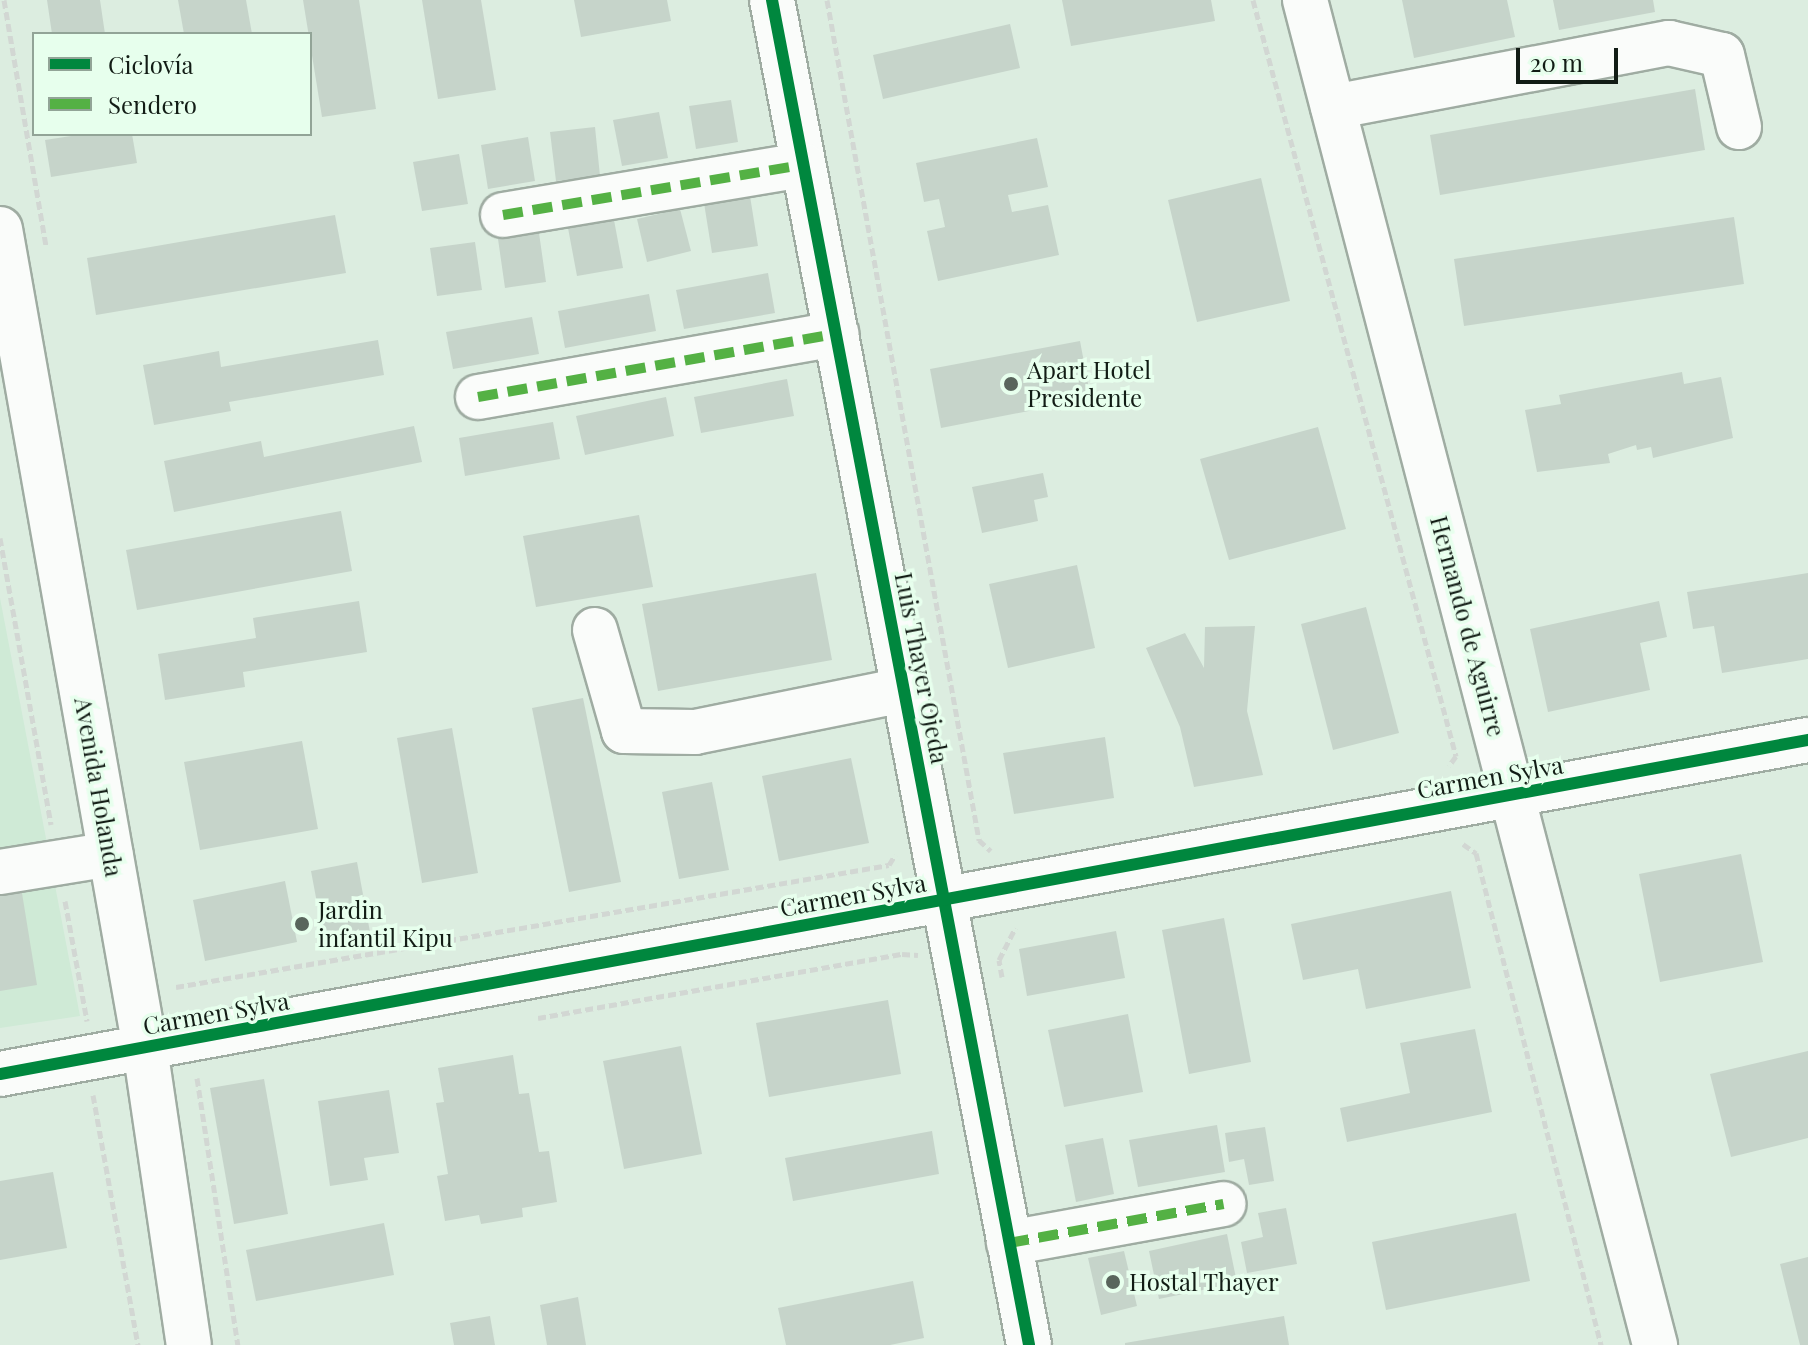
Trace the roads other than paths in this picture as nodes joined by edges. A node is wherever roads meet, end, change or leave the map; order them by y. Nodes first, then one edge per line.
1 (772, 0) edge
2 (1305, 0) edge
3 (1333, 107) junction
4 (1739, 127) dead end
5 (803, 165) junction
6 (503, 215) dead end
7 (0, 229) edge
8 (836, 334) junction
9 (478, 397) dead end
10 (595, 630) dead end
11 (904, 690) junction
12 (1808, 740) edge
13 (1512, 795) junction
14 (111, 854) junction
15 (0, 872) edge
16 (944, 902) junction
17 (145, 1048) junction
18 (0, 1074) edge
19 (1223, 1204) dead end
20 (1009, 1243) junction
21 (189, 1345) edge
22 (1029, 1345) edge
23 (1655, 1345) edge

1 - 5 street, Luis Thayer Ojeda
2 - 3 street, Hernando de Aguirre
3 - 4 street
3 - 13 street, Hernando de Aguirre
5 - 6 street
5 - 8 street, Luis Thayer Ojeda
7 - 14 street, Avenida Holanda
8 - 9 street
8 - 11 street, Luis Thayer Ojeda
10 - 11 street
11 - 16 street, Luis Thayer Ojeda
12 - 13 street, Carmen Sylva
13 - 16 street, Carmen Sylva
13 - 23 street, Hernando de Aguirre
14 - 15 street
14 - 17 street, Avenida Holanda
16 - 17 street, Carmen Sylva
16 - 20 street, Luis Thayer Ojeda
17 - 18 street, Carmen Sylva
17 - 21 street, Avenida Holanda
19 - 20 street
20 - 22 street, Luis Thayer Ojeda

